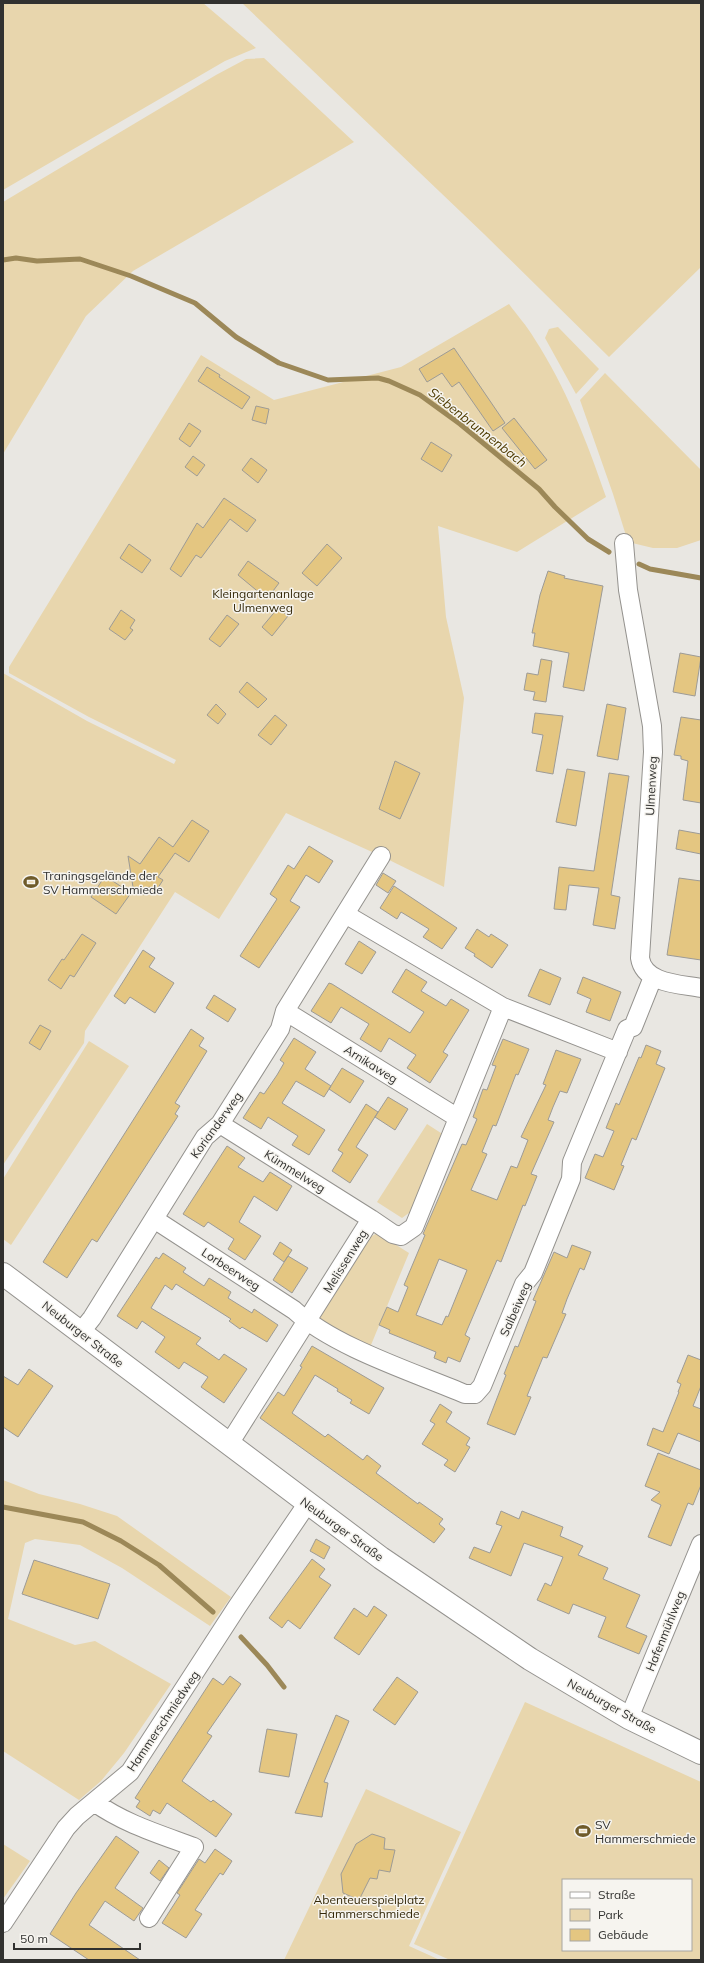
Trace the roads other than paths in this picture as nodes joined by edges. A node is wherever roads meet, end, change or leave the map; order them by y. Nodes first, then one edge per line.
1 (624, 543) dead end
2 (381, 856) dead end
3 (345, 914) junction
4 (653, 977) junction
5 (701, 988) edge
6 (503, 1007) junction
7 (285, 1011) junction
8 (618, 1052) junction
9 (458, 1118) junction
10 (220, 1124) junction
11 (154, 1218) junction
12 (371, 1219) junction
13 (3, 1274) edge
14 (307, 1321) junction
15 (80, 1333) junction
16 (229, 1444) junction
17 (307, 1504) junction
18 (701, 1544) edge
19 (628, 1718) junction
20 (701, 1753) edge
21 (94, 1802) junction
22 (149, 1918) dead end
23 (3, 1923) edge

1 - 4 street, Ulmenweg
2 - 3 street, Korianderweg
3 - 6 street
3 - 7 street, Korianderweg
4 - 5 street
4 - 8 street, Salbeiweg
6 - 8 street
6 - 9 street, Melissenweg
7 - 9 street, Arnikaweg
7 - 10 street, Korianderweg
8 - 14 street, Salbeiweg
9 - 12 street, Melissenweg
10 - 11 street, Korianderweg
10 - 12 street, Kümmelweg
11 - 14 street, Lorbeerweg
11 - 15 street, Korianderweg
12 - 14 street, Melissenweg
13 - 15 street, Neuburger Straße
14 - 16 street, Melissenweg
15 - 16 street, Neuburger Straße
16 - 17 street, Neuburger Straße
17 - 19 street, Neuburger Straße
17 - 21 street, Hammerschmiedweg
18 - 19 street, Hafenmühlweg
19 - 20 street, Neuburger Straße
21 - 22 street
21 - 23 street, Hammerschmiedweg

